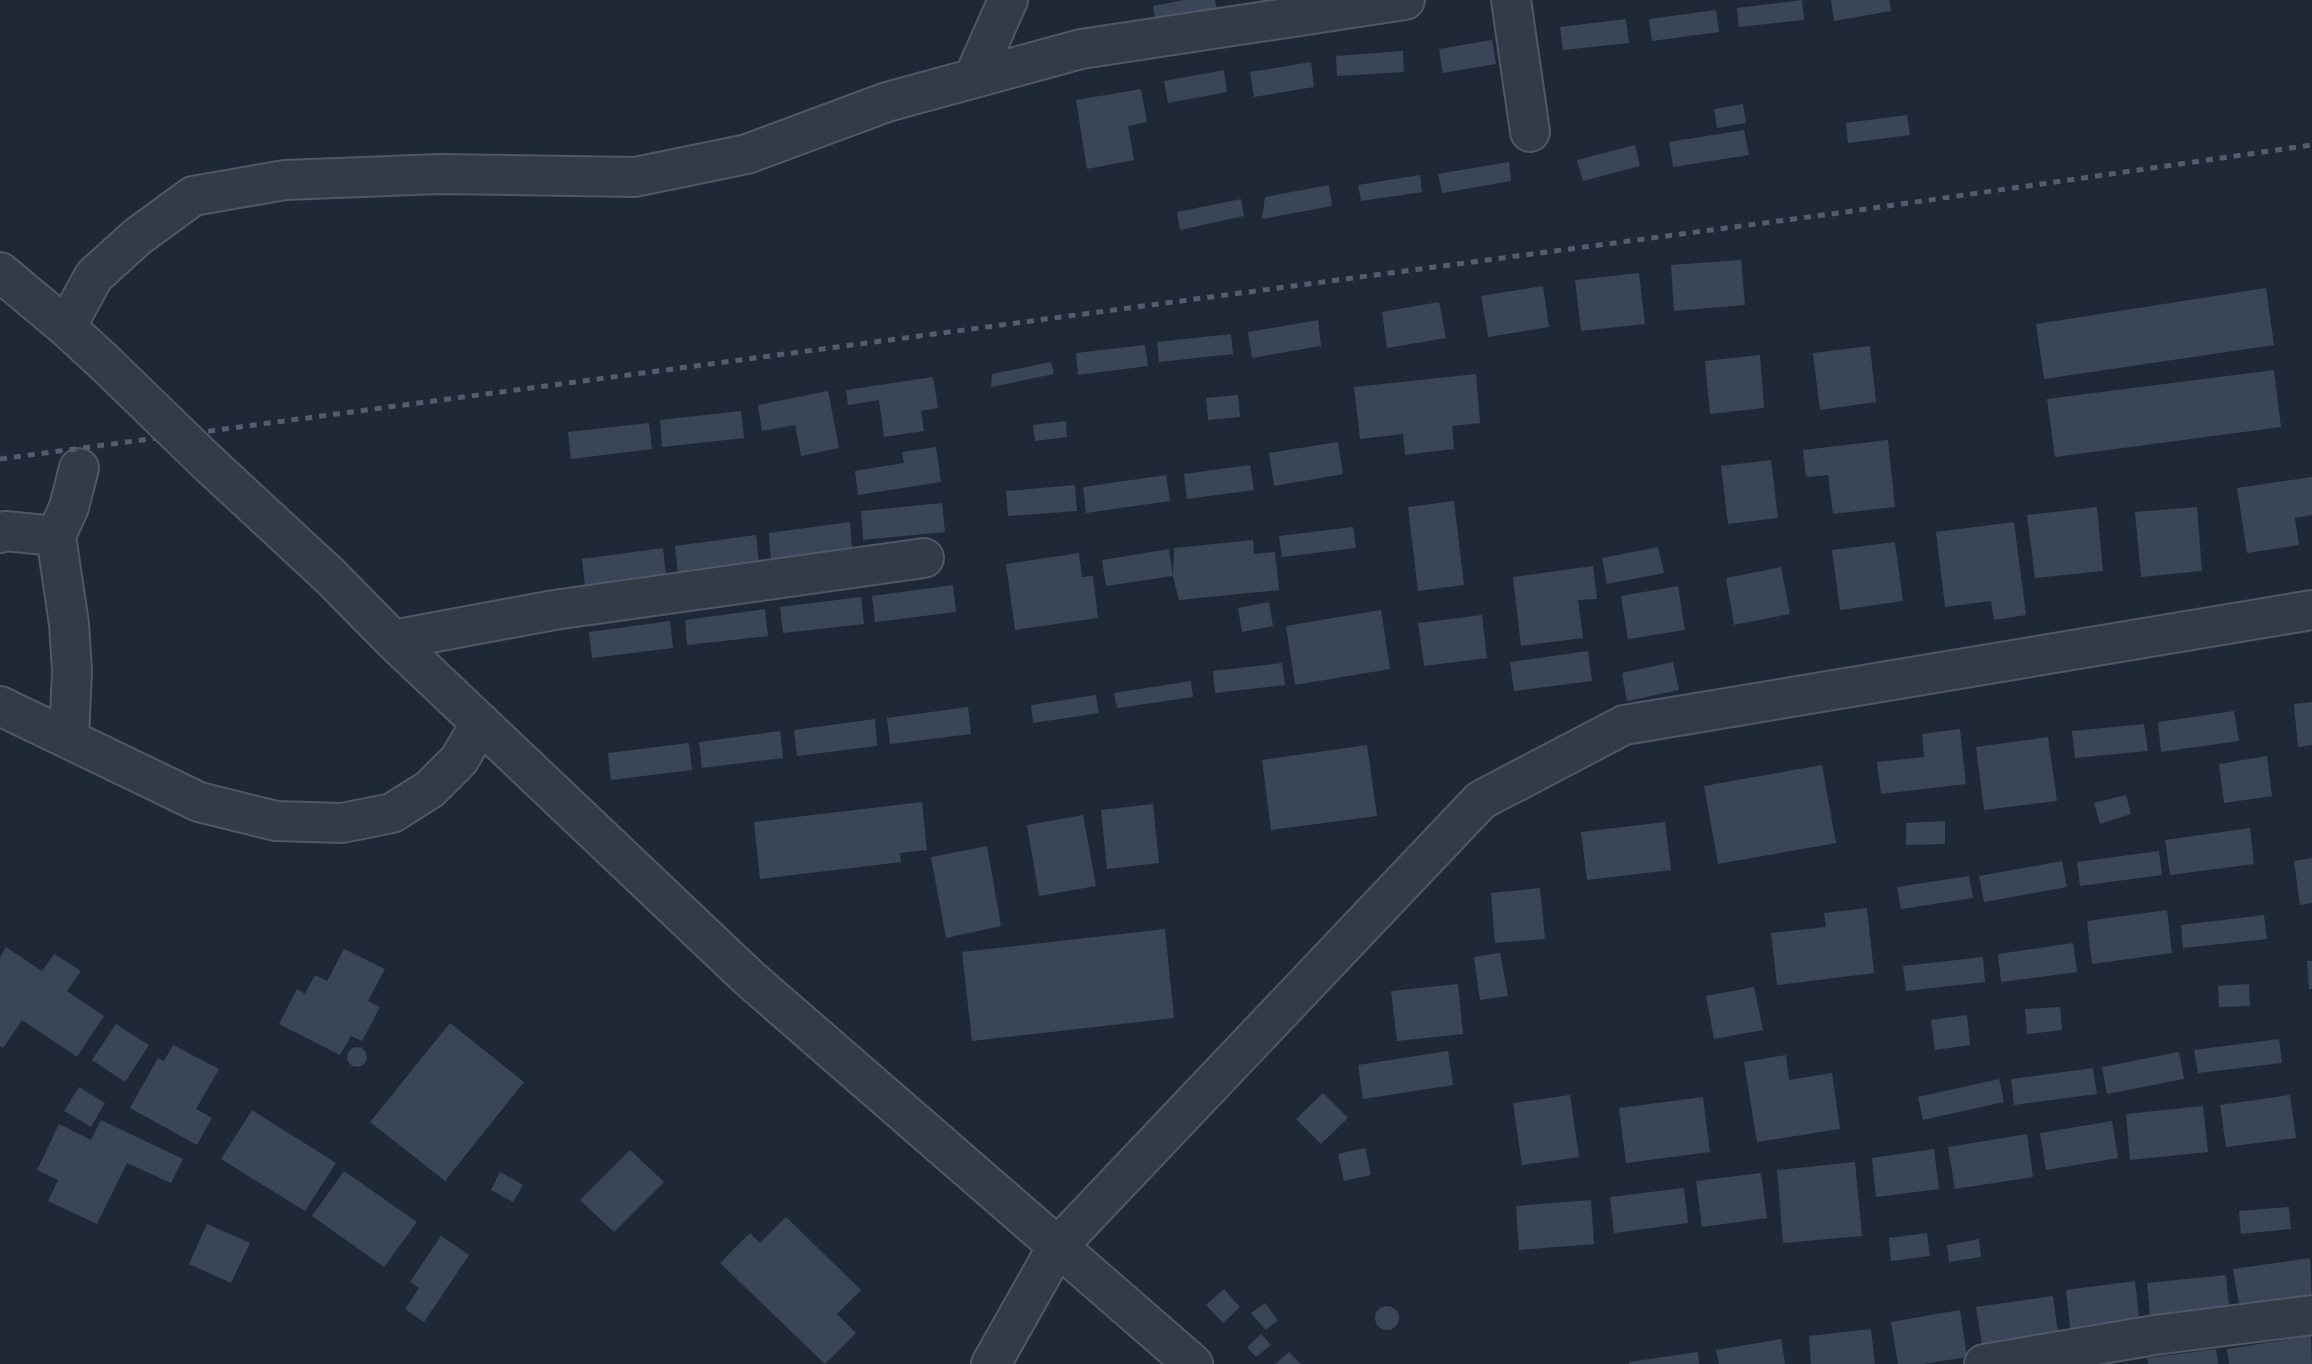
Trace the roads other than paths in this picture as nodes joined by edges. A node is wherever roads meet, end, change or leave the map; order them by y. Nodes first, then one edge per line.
1 (1008, 0) edge
2 (1405, 0) edge
3 (1511, 0) edge
4 (974, 77) junction
5 (1530, 132) dead end
6 (0, 272) edge
7 (66, 327) junction
8 (79, 468) dead end
9 (0, 533) edge
10 (56, 536) junction
11 (924, 558) dead end
12 (2312, 610) edge
13 (393, 640) junction
14 (0, 706) edge
15 (481, 723) junction
16 (69, 738) junction
17 (1057, 1247) junction
18 (2312, 1315) edge
19 (991, 1364) edge
20 (1193, 1364) edge
21 (1984, 1364) edge

1 - 4 street
2 - 4 street
3 - 5 street
4 - 7 street
6 - 7 street
7 - 13 street, bridge
8 - 10 street
9 - 10 street
10 - 16 street
11 - 13 street
12 - 17 street
13 - 15 street
14 - 16 street
15 - 16 street
15 - 17 street
17 - 19 street
17 - 20 street
18 - 21 street

